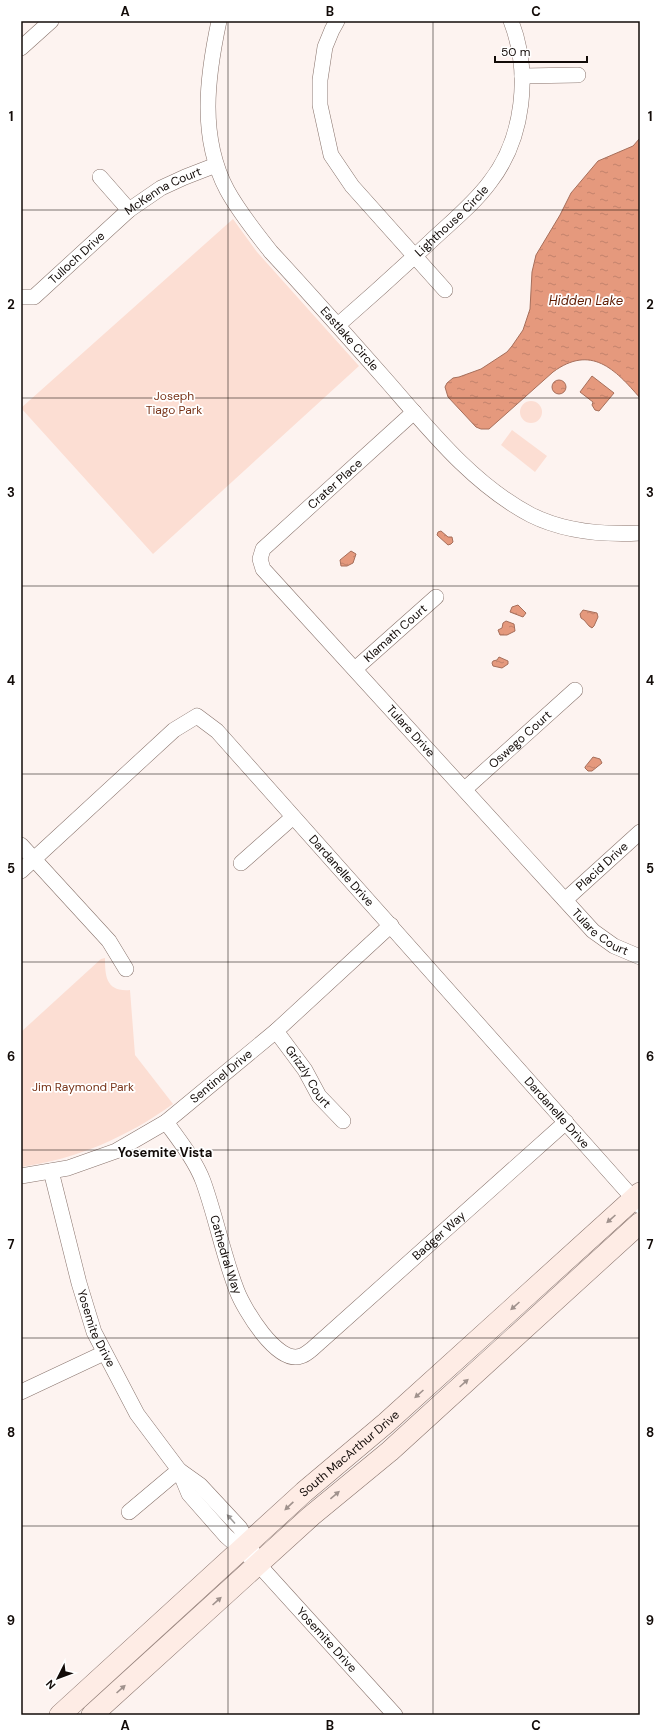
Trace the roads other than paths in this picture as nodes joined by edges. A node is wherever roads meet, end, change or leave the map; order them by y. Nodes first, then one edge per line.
1 (51, 21) edge
2 (219, 21) edge
3 (337, 21) edge
4 (511, 21) edge
5 (21, 48) edge
6 (578, 75) dead end
7 (522, 76) junction
8 (216, 165) junction
9 (100, 177) dead end
10 (129, 210) junction
11 (416, 255) junction
12 (445, 290) dead end
13 (21, 296) edge
14 (338, 325) junction
15 (414, 412) junction
16 (640, 533) edge
17 (260, 560) joint
18 (436, 597) dead end
19 (355, 669) junction
20 (576, 690) dead end
21 (465, 789) junction
22 (293, 817) junction
23 (640, 832) edge
24 (21, 845) edge
25 (34, 859) junction
26 (241, 864) dead end
27 (21, 871) edge
28 (565, 900) junction
29 (391, 925) junction
30 (640, 957) edge
31 (126, 969) dead end
32 (276, 1031) junction
33 (343, 1121) dead end
34 (166, 1122) junction
35 (566, 1122) junction
36 (51, 1170) junction
37 (21, 1176) edge
38 (638, 1199) edge
39 (640, 1222) edge
40 (311, 1350) joint
41 (104, 1353) junction
42 (21, 1392) edge
43 (179, 1470) junction
44 (129, 1512) dead end
45 (245, 1547) junction
46 (258, 1564) junction
47 (60, 1715) edge
48 (92, 1715) edge
49 (395, 1715) edge

1 - 5 street
2 - 8 street, Eastlake Circle
3 - 11 street, Lighthouse Circle
4 - 7 street, Lighthouse Circle
6 - 7 street
7 - 11 street, Lighthouse Circle
8 - 10 street, McKenna Court
8 - 14 street, Eastlake Circle
9 - 10 street, McKenna Court
10 - 13 street, Tulloch Drive
11 - 12 street
11 - 14 street
14 - 15 street, Eastlake Circle
15 - 16 street, Eastlake Circle
15 - 17 street, Crater Place
17 - 19 street, Tulare Drive
18 - 19 street, Klamath Court
19 - 21 street, Tulare Drive
20 - 21 street, Oswego Court
21 - 28 street, Tulare Drive
22 - 25 street, Dardanelle Drive
22 - 26 street
22 - 29 street, Dardanelle Drive
23 - 28 street, Placid Drive
24 - 25 street
25 - 27 street
25 - 31 street
28 - 30 street, Tulare Court
29 - 32 street, Sentinel Drive
29 - 35 street, Dardanelle Drive
32 - 33 street, Grizzly Court
32 - 34 street, Sentinel Drive
34 - 36 street, Sentinel Drive
34 - 40 street, Cathedral Way
35 - 38 street, Dardanelle Drive
35 - 40 street, Badger Way
36 - 37 street, Sentinel Drive
36 - 41 street, Yosemite Drive
38 -> 45 main road, South MacArthur Drive
46 -> 39 main road, South MacArthur Drive
41 - 42 street
41 - 43 street, Yosemite Drive
43 - 44 street
43 - 45 street, Yosemite Drive
45 - 46 street, Yosemite Drive
45 - 47 main road, South MacArthur Drive
48 -> 46 main road, South MacArthur Drive
46 - 49 street, Yosemite Drive

